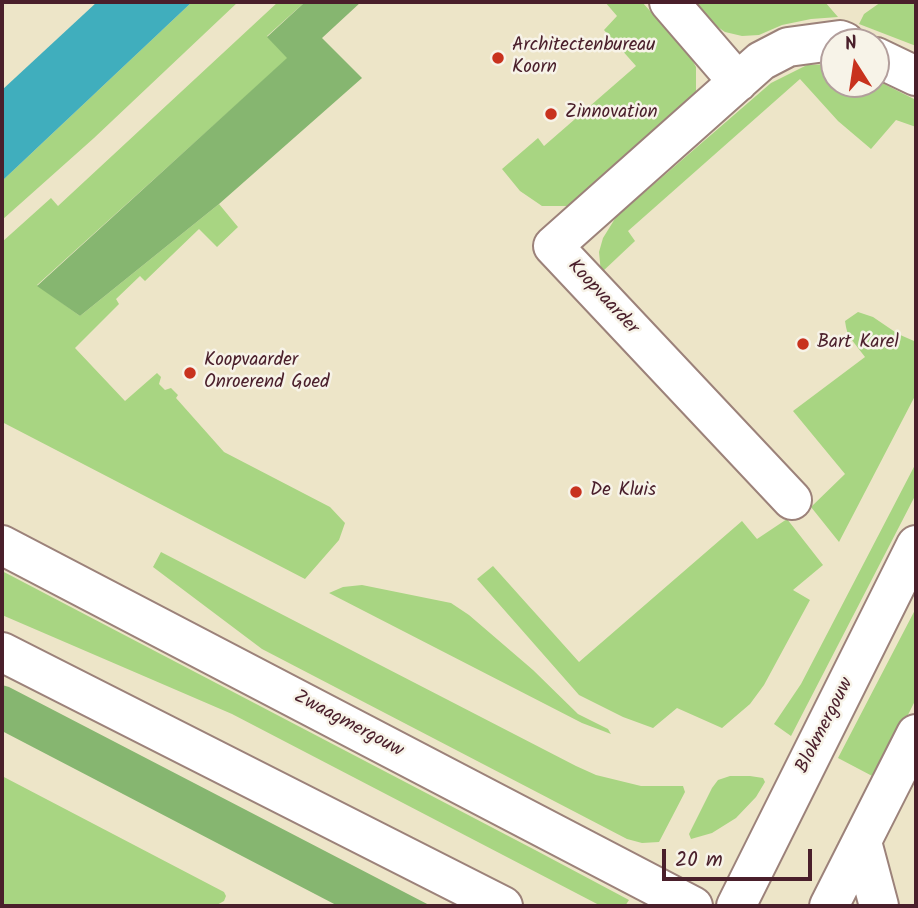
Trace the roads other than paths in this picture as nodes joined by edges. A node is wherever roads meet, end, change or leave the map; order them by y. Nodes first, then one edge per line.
1 (669, 2) edge
2 (820, 43) edge
3 (890, 64) edge
4 (916, 76) edge
5 (738, 82) junction
6 (792, 500) dead end
7 (2, 545) edge
8 (916, 545) edge
9 (2, 652) edge
10 (916, 734) edge
11 (862, 842) junction
12 (503, 906) edge
13 (693, 906) edge
14 (736, 906) edge
15 (829, 906) edge
16 (879, 906) edge

1 - 5 street
2 - 5 street, Koopvaarder
3 - 4 street
5 - 6 street, Koopvaarder
7 - 13 street, Zwaagmergouw
8 - 14 street, Blokmergouw
9 - 12 street
10 - 11 street
11 - 15 street
11 - 16 street

